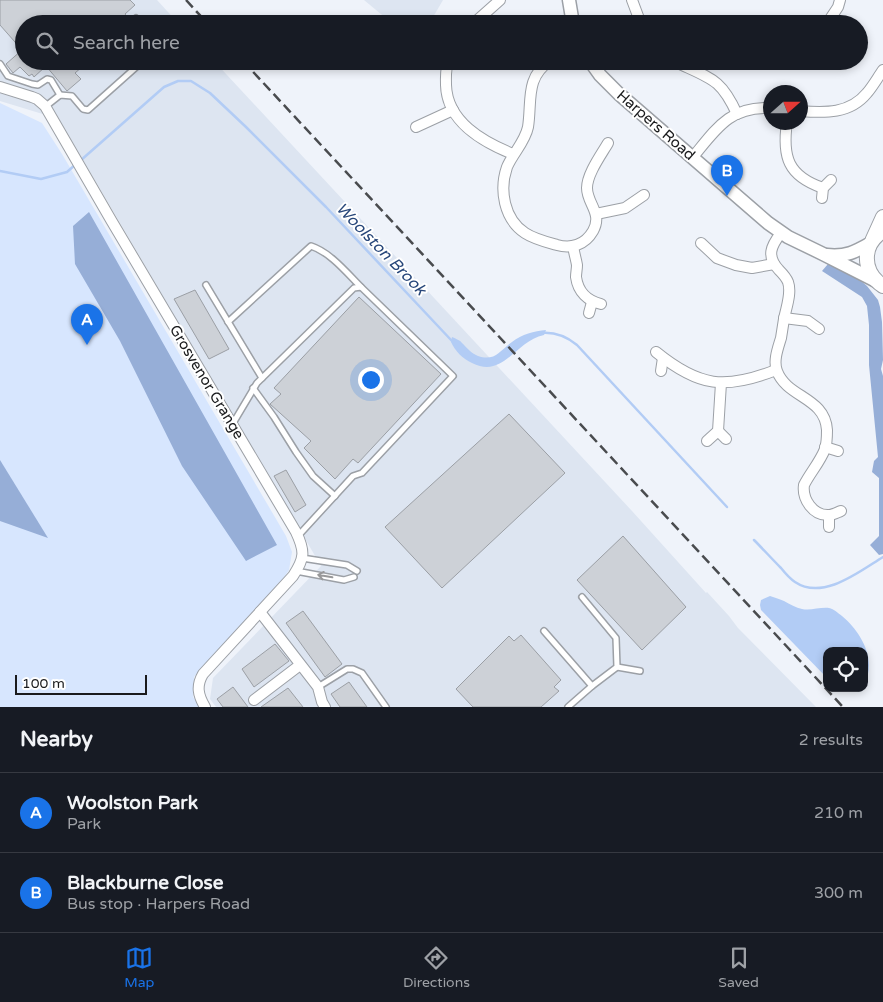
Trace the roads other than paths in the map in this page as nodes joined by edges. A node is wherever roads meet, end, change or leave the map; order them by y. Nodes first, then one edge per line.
1 (500, 0) edge
2 (569, 0) edge
3 (632, 0) edge
4 (840, 0) edge
5 (483, 15) edge
6 (572, 15) edge
7 (638, 15) edge
8 (832, 15) edge
9 (0, 64) edge
10 (132, 70) edge
11 (447, 70) edge
12 (538, 70) edge
13 (596, 70) edge
14 (694, 70) edge
15 (883, 70) edge
16 (0, 87) edge
17 (60, 94) junction
18 (45, 106) junction
19 (763, 108) edge
20 (453, 110) junction
21 (808, 111) edge
22 (737, 114) junction
23 (416, 128) dead end
24 (786, 130) edge
25 (608, 141) dead end
26 (514, 154) junction
27 (693, 157) junction
28 (825, 188) dead end
29 (645, 194) dead end
30 (596, 214) junction
31 (883, 217) edge
32 (781, 233) junction
33 (876, 238) edge
34 (700, 243) dead end
35 (573, 246) junction
36 (822, 254) junction
37 (774, 264) junction
38 (206, 285) dead end
39 (880, 286) edge
40 (361, 287) junction
41 (589, 314) dead end
42 (784, 318) junction
43 (228, 322) junction
44 (819, 329) dead end
45 (776, 370) junction
46 (661, 371) dead end
47 (262, 378) junction
48 (721, 383) junction
49 (254, 388) junction
50 (232, 425) junction
51 (718, 431) junction
52 (726, 439) dead end
53 (707, 440) dead end
54 (825, 448) junction
55 (838, 451) dead end
56 (335, 496) junction
57 (841, 511) dead end
58 (829, 515) junction
59 (829, 527) dead end
60 (298, 536) junction
61 (302, 558) junction
62 (296, 571) junction
63 (357, 571) dead end
64 (354, 577) dead end
65 (582, 597) dead end
66 (260, 612) junction
67 (544, 631) dead end
68 (300, 665) junction
69 (617, 667) junction
70 (640, 671) dead end
71 (592, 686) junction
72 (318, 687) junction
73 (254, 700) dead end
74 (204, 707) edge
75 (325, 707) edge
76 (386, 707) edge
77 (568, 707) edge

1 - 5 street
2 - 6 street
3 - 7 street
4 - 8 street
9 - 17 lane
10 - 17 lane
11 - 20 street
12 - 26 street
13 - 27 street, Harpers Road
14 - 22 street
15 - 21 street
16 - 18 street
17 - 18 lane
18 - 50 street, Grosvenor Grange
19 - 22 street
20 - 23 street
20 - 26 street
22 - 27 street
24 - 28 street
25 - 30 street
26 - 35 street
27 - 32 street, Harpers Road
29 - 30 street
30 - 35 street
31 - 33 main road
32 - 36 street, Harpers Road
32 - 37 street
33 - 36 street, Harpers Road
33 - 39 main road
34 - 37 street
35 - 41 street
36 - 39 street, Harpers Road
37 - 42 street
38 - 43 lane
40 - 43 lane
40 - 47 lane
40 - 56 lane
42 - 44 street
42 - 45 street
43 - 47 lane
45 - 48 street
45 - 54 street
46 - 48 street
47 - 49 lane
48 - 51 street
49 - 50 lane
49 - 56 lane
50 - 60 street, Grosvenor Grange
51 - 52 street
51 - 53 street
54 - 55 street
54 - 58 street
56 - 60 lane
57 - 58 street
58 - 59 street
60 - 61 street, Grosvenor Grange
61 - 62 street
61 - 63 lane
64 -> 62 lane
62 - 66 street
65 - 69 lane
66 - 68 street
66 - 74 street
67 - 71 lane
68 - 72 street
68 - 73 street
69 - 70 lane
69 - 71 lane
71 - 77 lane
72 - 75 street
72 - 76 lane

